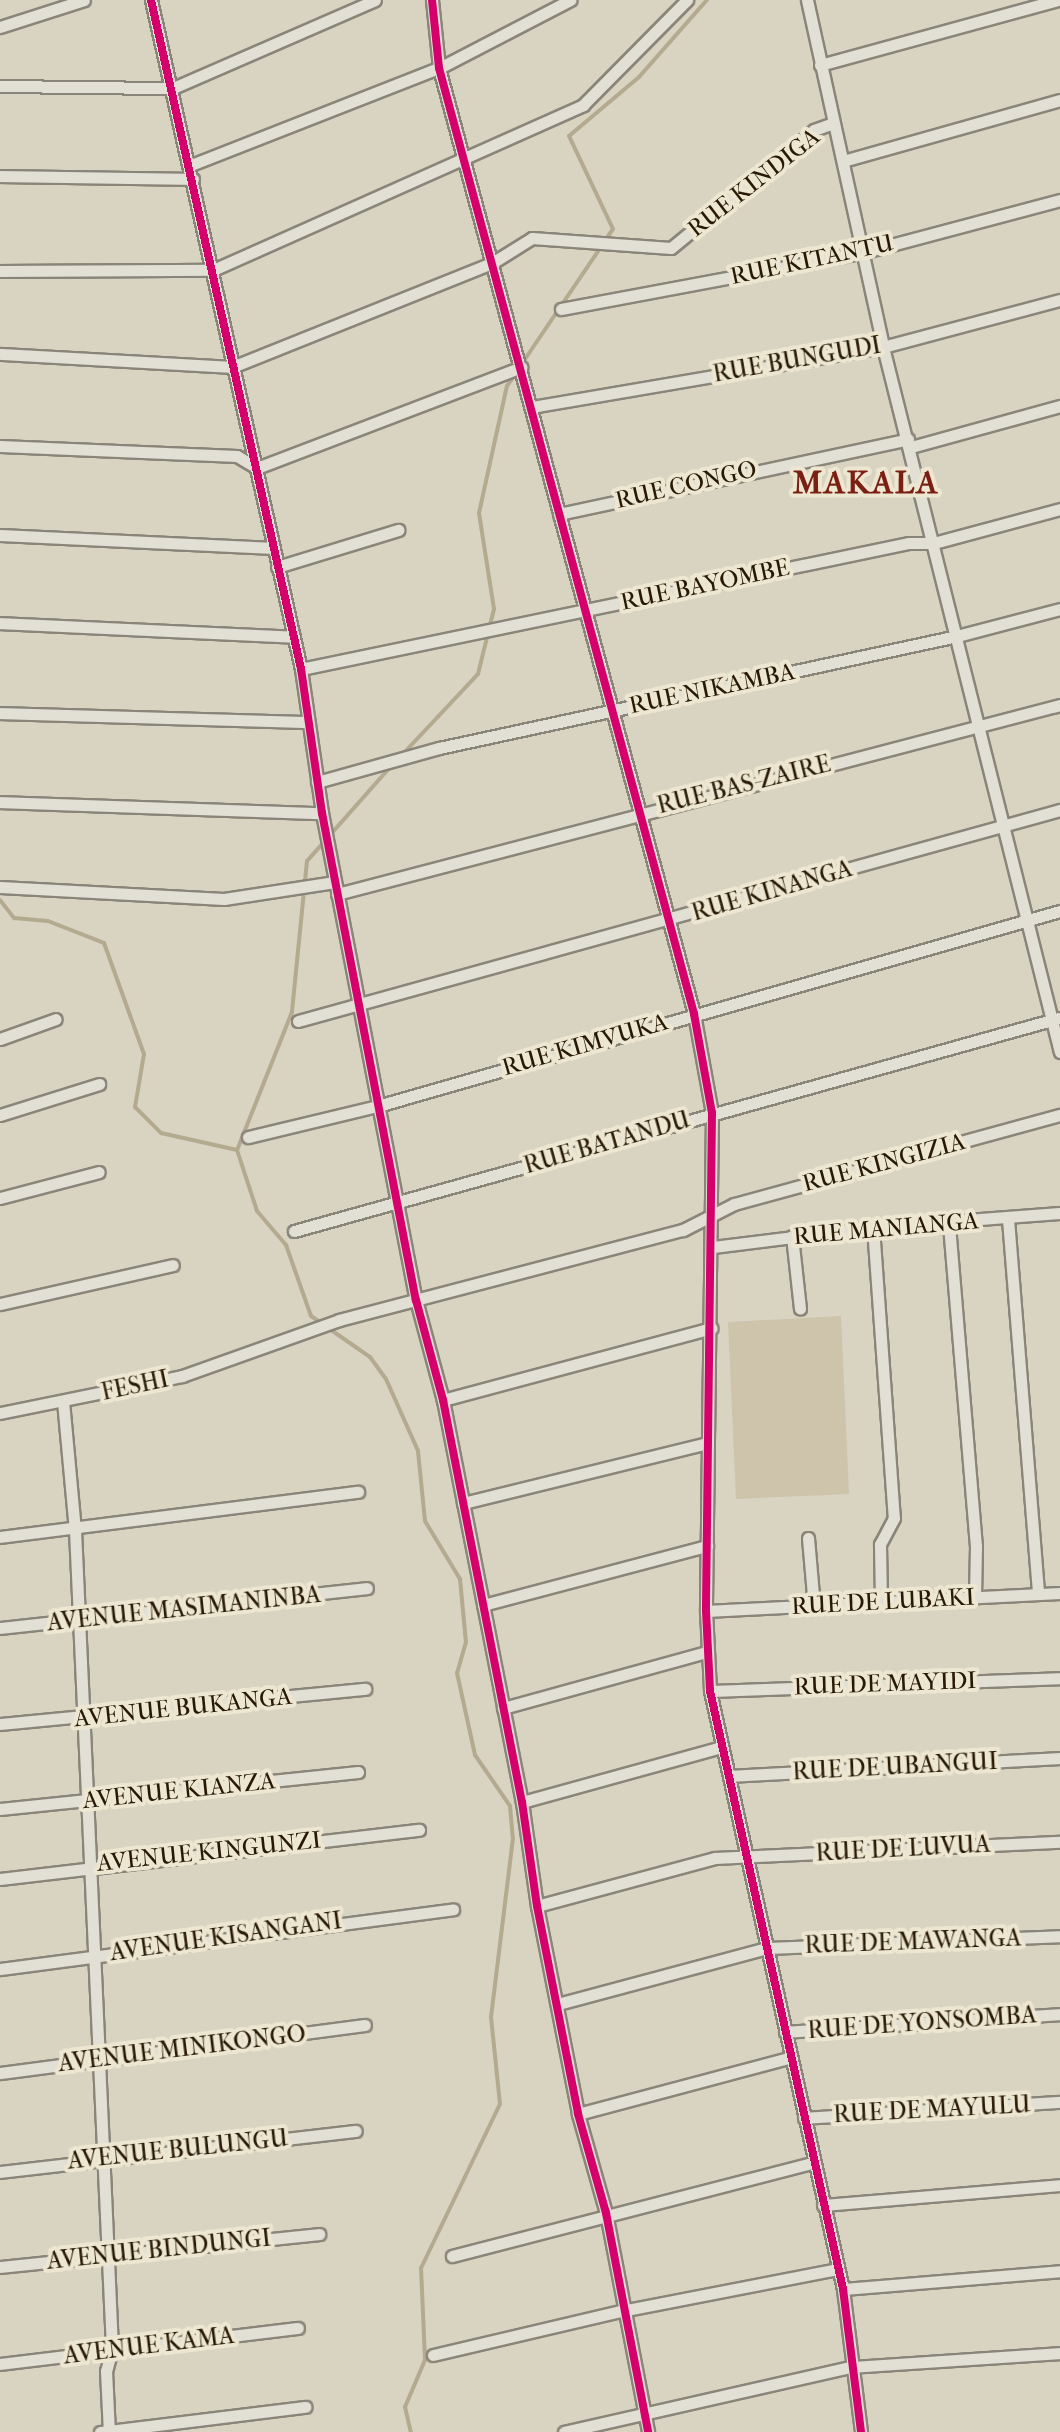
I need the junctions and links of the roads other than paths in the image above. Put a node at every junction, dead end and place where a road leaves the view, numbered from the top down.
1 (84, 0) edge
2 (375, 0) edge
3 (432, 0) edge
4 (570, 0) edge
5 (687, 0) edge
6 (1057, 0) edge
7 (155, 1) edge
8 (806, 2) edge
9 (0, 27) edge
10 (820, 65) junction
11 (439, 68) junction
12 (0, 86) edge
13 (173, 88) junction
14 (1060, 100) edge
15 (833, 123) junction
16 (462, 158) junction
17 (843, 161) junction
18 (191, 165) junction
19 (0, 176) edge
20 (193, 179) junction
21 (1060, 200) edge
22 (861, 253) junction
23 (492, 263) junction
24 (213, 270) junction
25 (0, 271) edge
26 (1060, 300) edge
27 (561, 309) dead end
28 (883, 347) junction
29 (0, 354) edge
30 (232, 367) junction
31 (521, 367) junction
32 (1060, 406) edge
33 (532, 407) junction
34 (910, 443) junction
35 (0, 446) edge
36 (257, 468) junction
37 (1060, 509) edge
38 (559, 514) junction
39 (398, 530) dead end
40 (0, 535) edge
41 (934, 543) junction
42 (274, 548) junction
43 (277, 567) junction
44 (1060, 609) edge
45 (587, 610) junction
46 (0, 623) edge
47 (957, 636) junction
48 (294, 637) junction
49 (301, 669) junction
50 (1060, 705) edge
51 (612, 711) junction
52 (0, 713) edge
53 (307, 722) junction
54 (977, 726) junction
55 (317, 782) junction
56 (0, 802) edge
57 (1060, 810) edge
58 (636, 812) junction
59 (322, 813) junction
60 (1004, 825) junction
61 (0, 887) edge
62 (336, 888) junction
63 (1060, 911) edge
64 (1029, 919) junction
65 (665, 921) junction
66 (361, 1005) junction
67 (694, 1014) junction
68 (1057, 1018) edge
69 (56, 1019) dead end
70 (298, 1021) dead end
71 (0, 1039) edge
72 (1060, 1052) edge
73 (99, 1084) dead end
74 (381, 1105) junction
75 (712, 1113) junction
76 (0, 1115) edge
77 (1060, 1115) edge
78 (248, 1137) dead end
79 (99, 1172) dead end
80 (0, 1198) edge
81 (399, 1201) junction
82 (1060, 1213) edge
83 (711, 1216) junction
84 (1008, 1219) junction
85 (949, 1225) junction
86 (873, 1227) junction
87 (294, 1231) dead end
88 (792, 1236) junction
89 (713, 1247) junction
90 (173, 1265) dead end
91 (416, 1300) junction
92 (0, 1304) edge
93 (800, 1309) dead end
94 (712, 1328) junction
95 (443, 1400) junction
96 (63, 1401) junction
97 (0, 1413) edge
98 (707, 1443) junction
99 (358, 1492) dead end
100 (463, 1503) junction
101 (75, 1530) junction
102 (0, 1537) edge
103 (808, 1538) dead end
104 (707, 1546) junction
105 (367, 1588) dead end
106 (1038, 1592) junction
107 (1060, 1593) edge
108 (975, 1596) junction
109 (881, 1602) junction
110 (483, 1605) junction
111 (814, 1606) junction
112 (706, 1611) junction
113 (76, 1621) junction
114 (0, 1628) edge
115 (707, 1652) junction
116 (1060, 1678) edge
117 (365, 1689) dead end
118 (710, 1691) junction
119 (503, 1708) junction
120 (81, 1718) junction
121 (0, 1724) edge
122 (722, 1747) junction
123 (1060, 1758) edge
124 (358, 1772) dead end
125 (729, 1776) junction
126 (84, 1801) junction
127 (522, 1802) junction
128 (0, 1809) edge
129 (419, 1830) dead end
130 (1060, 1842) edge
131 (747, 1856) junction
132 (87, 1866) junction
133 (0, 1879) edge
134 (537, 1906) junction
135 (453, 1909) dead end
136 (1060, 1936) edge
137 (767, 1948) junction
138 (94, 1955) junction
139 (0, 1969) edge
140 (558, 2004) junction
141 (1060, 2014) edge
142 (365, 2025) dead end
143 (785, 2032) junction
144 (789, 2058) junction
145 (99, 2059) junction
146 (0, 2073) edge
147 (1060, 2102) edge
148 (578, 2114) junction
149 (804, 2118) junction
150 (356, 2131) dead end
151 (102, 2158) junction
152 (812, 2163) junction
153 (0, 2172) edge
154 (1060, 2185) edge
155 (823, 2205) junction
156 (606, 2213) junction
157 (319, 2234) dead end
158 (106, 2254) junction
159 (452, 2256) dead end
160 (0, 2267) edge
161 (838, 2269) junction
162 (1060, 2271) edge
163 (843, 2289) junction
164 (621, 2311) junction
165 (298, 2328) dead end
166 (112, 2349) junction
167 (1060, 2353) edge
168 (433, 2355) dead end
169 (0, 2364) edge
170 (851, 2367) junction
171 (305, 2407) dead end
172 (644, 2414) junction
173 (106, 2432) edge
174 (564, 2432) edge
175 (648, 2432) edge
176 (861, 2432) edge

1 - 9 street
2 - 13 street
3 - 11 street
4 - 11 street
5 - 16 street
6 - 10 street
7 - 13 street
8 - 10 street
10 - 15 street
11 - 16 street
11 - 18 street
12 - 13 street
13 - 18 street
14 - 17 street, RUE KINDIGA
15 - 17 street
15 - 23 street, RUE KINDIGA
16 - 23 street
16 - 24 street
17 - 22 street
18 - 20 street
19 - 20 street
20 - 24 street
21 - 22 street, RUE KITANTU
22 - 27 street, RUE KITANTU
22 - 28 street
23 - 30 street, RUE KINDIGA
23 - 31 street
24 - 25 street
24 - 30 street
26 - 28 street, RUE BUNGUDI
28 - 33 street, RUE BUNGUDI
28 - 34 street
29 - 30 street
30 - 36 street
31 - 33 street
31 - 36 street
32 - 34 street, RUE CONGO
33 - 38 street
34 - 38 street, RUE CONGO
34 - 41 street
35 - 36 street
36 - 42 street
37 - 41 street, RUE BAYOMBE
38 - 45 street
39 - 43 street
40 - 42 street
41 - 45 street, RUE BAYOMBE
41 - 47 street
42 - 43 street
43 - 48 street
44 - 47 street, RUE NIKAMBA
45 - 49 street, RUE BAYOMBE
45 - 51 street
46 - 48 street
47 - 51 street, RUE NIKAMBA
47 - 54 street
48 - 49 street
49 - 53 street
50 - 54 street, RUE BAS-ZAIRE
51 - 55 street, RUE NIKAMBA
51 - 58 street
52 - 53 street
53 - 55 street
54 - 58 street, RUE BAS-ZAIRE
54 - 60 street
55 - 59 street
56 - 59 street
57 - 60 street, RUE KINANGA
58 - 62 street, RUE BAS-ZAIRE
58 - 65 street
59 - 62 street
60 - 64 street
60 - 65 street, RUE KINANGA
61 - 62 street, RUE BAS-ZAIRE
62 - 66 street
63 - 64 street, RUE KIMVUKA
64 - 67 street, RUE KIMVUKA
64 - 68 street
65 - 66 street, RUE KINANGA
65 - 67 street
66 - 70 street, RUE KINANGA
66 - 74 street
67 - 74 street, RUE KIMVUKA
67 - 75 street
68 - 72 street
68 - 75 street, RUE BATANDU
69 - 71 street
73 - 76 street
74 - 78 street, RUE KIMVUKA
74 - 81 street
75 - 81 street, RUE BATANDU
75 - 83 street
77 - 83 street, RUE KINGIZIA
79 - 80 street
81 - 87 street, RUE BATANDU
81 - 91 street
82 - 84 street, RUE MANIANGA
83 - 89 street
83 - 91 street, RUE KINGIZIA
84 - 85 street, RUE MANIANGA
84 - 106 street
85 - 86 street, RUE MANIANGA
85 - 108 street
86 - 88 street, RUE MANIANGA
86 - 109 street
88 - 89 street, RUE MANIANGA
88 - 93 street
89 - 94 street
90 - 92 street
91 - 95 street
91 - 96 street, FESHI
94 - 95 street
94 - 98 street
95 - 100 street
96 - 97 street, FESHI
96 - 101 street
98 - 100 street
98 - 104 street
99 - 101 street
100 - 110 street
101 - 102 street
101 - 113 street
103 - 111 street
104 - 110 street
104 - 112 street
105 - 113 street, AVENUE MASIMANINBA
106 - 107 street, RUE DE LUBAKI
106 - 108 street, RUE DE LUBAKI
108 - 109 street, RUE DE LUBAKI
109 - 111 street, RUE DE LUBAKI
110 - 119 street
111 - 112 street, RUE DE LUBAKI
112 - 115 street
113 - 114 street, AVENUE MASIMANINBA
113 - 120 street
115 - 118 street
115 - 119 street
116 - 118 street, RUE DE MAYIDI
117 - 120 street, AVENUE BUKANGA
118 - 122 street
119 - 127 street
120 - 121 street, AVENUE BUKANGA
120 - 126 street
122 - 125 street
122 - 127 street
123 - 125 street, RUE DE UBANGUI
124 - 126 street, AVENUE KIANZA
125 - 131 street
126 - 128 street, AVENUE KIANZA
126 - 132 street
127 - 134 street
129 - 132 street, AVENUE KINGUNZI
130 - 131 street, RUE DE LUVUA
131 - 134 street, RUE DE LUVUA
131 - 137 street
132 - 133 street, AVENUE KINGUNZI
132 - 138 street
134 - 140 street
135 - 138 street, AVENUE KISANGANI
136 - 137 street, RUE DE MAWANGA
137 - 140 street, RUE DE MAWANGA
137 - 143 street
138 - 139 street, AVENUE KISANGANI
138 - 145 street
140 - 148 street
141 - 143 street, RUE DE YONSOMBA
142 - 145 street, AVENUE MINIKONGO
143 - 144 street
144 - 148 street
144 - 149 street
145 - 146 street, AVENUE MINIKONGO
145 - 151 street
147 - 149 street, RUE DE MAYULU
148 - 156 street
149 - 152 street
150 - 151 street, AVENUE BULUNGU
151 - 153 street, AVENUE BULUNGU
151 - 158 street
152 - 155 street
152 - 156 street
154 - 155 street
155 - 161 street
156 - 159 street
156 - 164 street
157 - 158 street, AVENUE BINDUNGI
158 - 160 street, AVENUE BINDUNGI
158 - 166 street
161 - 163 street
161 - 164 street
162 - 163 street
163 - 170 street
164 - 168 street
164 - 172 street
165 - 166 street, AVENUE KAMA
166 - 169 street, AVENUE KAMA
166 - 173 street
167 - 170 street
170 - 172 street
170 - 176 street
171 - 173 street
172 - 174 street
172 - 175 street

